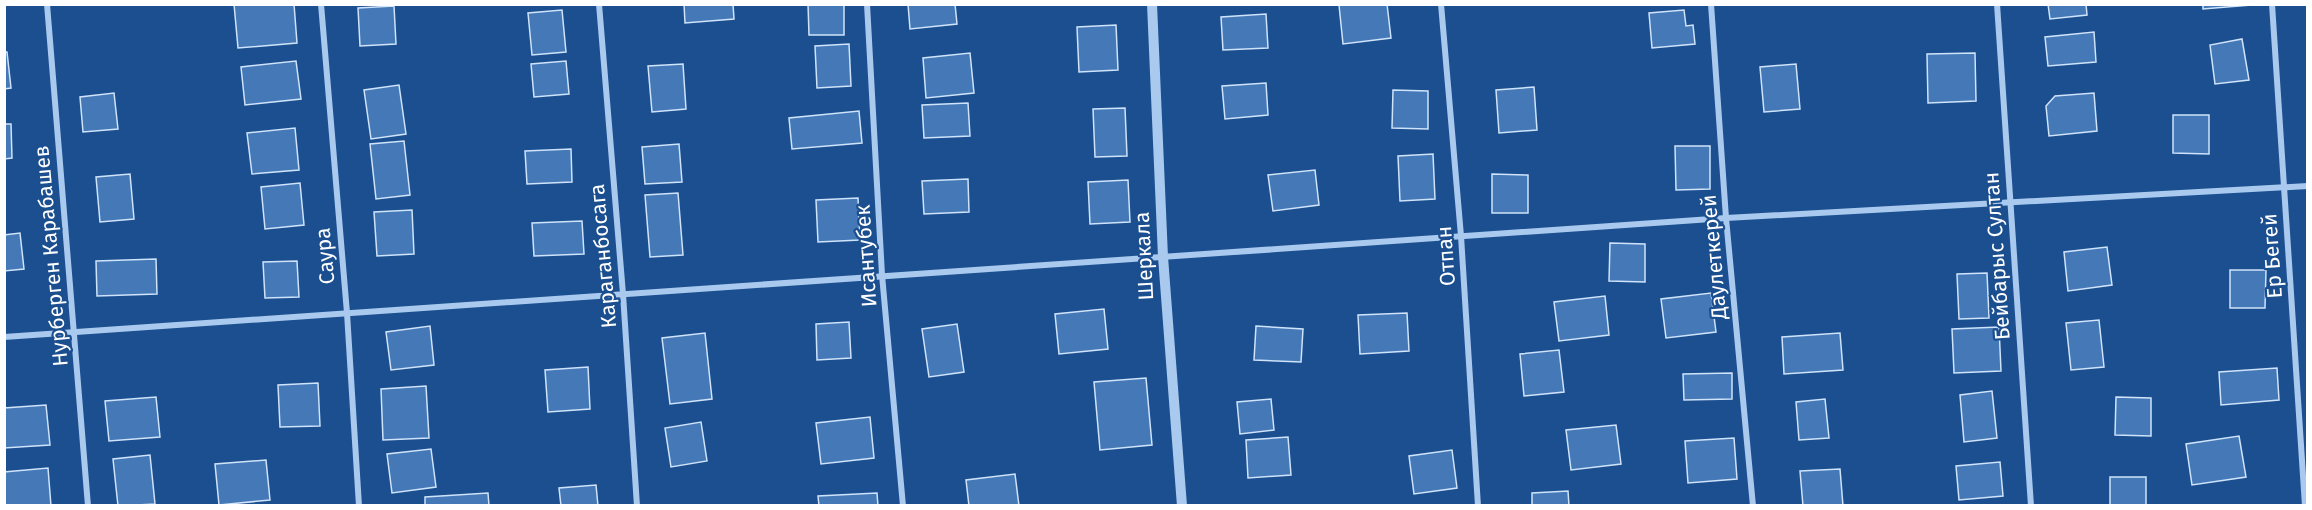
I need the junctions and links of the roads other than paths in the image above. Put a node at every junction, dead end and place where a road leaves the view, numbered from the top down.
1 (47, 4) edge
2 (321, 4) edge
3 (599, 4) edge
4 (867, 4) edge
5 (1152, 4) edge
6 (1441, 4) edge
7 (1711, 4) edge
8 (1997, 4) edge
9 (2272, 4) edge
10 (2307, 186) edge
11 (2284, 187) junction
12 (2010, 202) junction
13 (1726, 218) junction
14 (1461, 236) junction
15 (1163, 256) junction
16 (882, 276) junction
17 (623, 294) junction
18 (346, 313) junction
19 (74, 332) junction
20 (4, 337) edge
21 (88, 506) edge
22 (359, 506) edge
23 (637, 506) edge
24 (903, 506) edge
25 (1182, 506) edge
26 (1478, 506) edge
27 (1753, 506) edge
28 (2031, 506) edge
29 (2305, 506) edge

1 - 19 street, Нурберген Карабашев
2 - 18 street, Саура
3 - 17 street, Караганбосага
4 - 16 street, Исантубек
5 - 15 street, Шеркала
6 - 14 street, Отпан
7 - 13 street, Даулеткерей
8 - 12 street, Бейбарыс Султан
9 - 11 street, Ер Бегей
10 - 11 street
11 - 12 street
11 - 29 street, Ер Бегей
12 - 13 street
12 - 28 street, Бейбарыс Султан
13 - 14 street
13 - 27 street, Даулеткерей
14 - 15 street
14 - 26 street, Отпан
15 - 16 street
15 - 25 street, Шеркала
16 - 17 street
16 - 24 street, Исантубек
17 - 18 street
17 - 23 street, Караганбосага
18 - 19 street
18 - 22 street, Саура
19 - 20 street
19 - 21 street, Нурберген Карабашев

